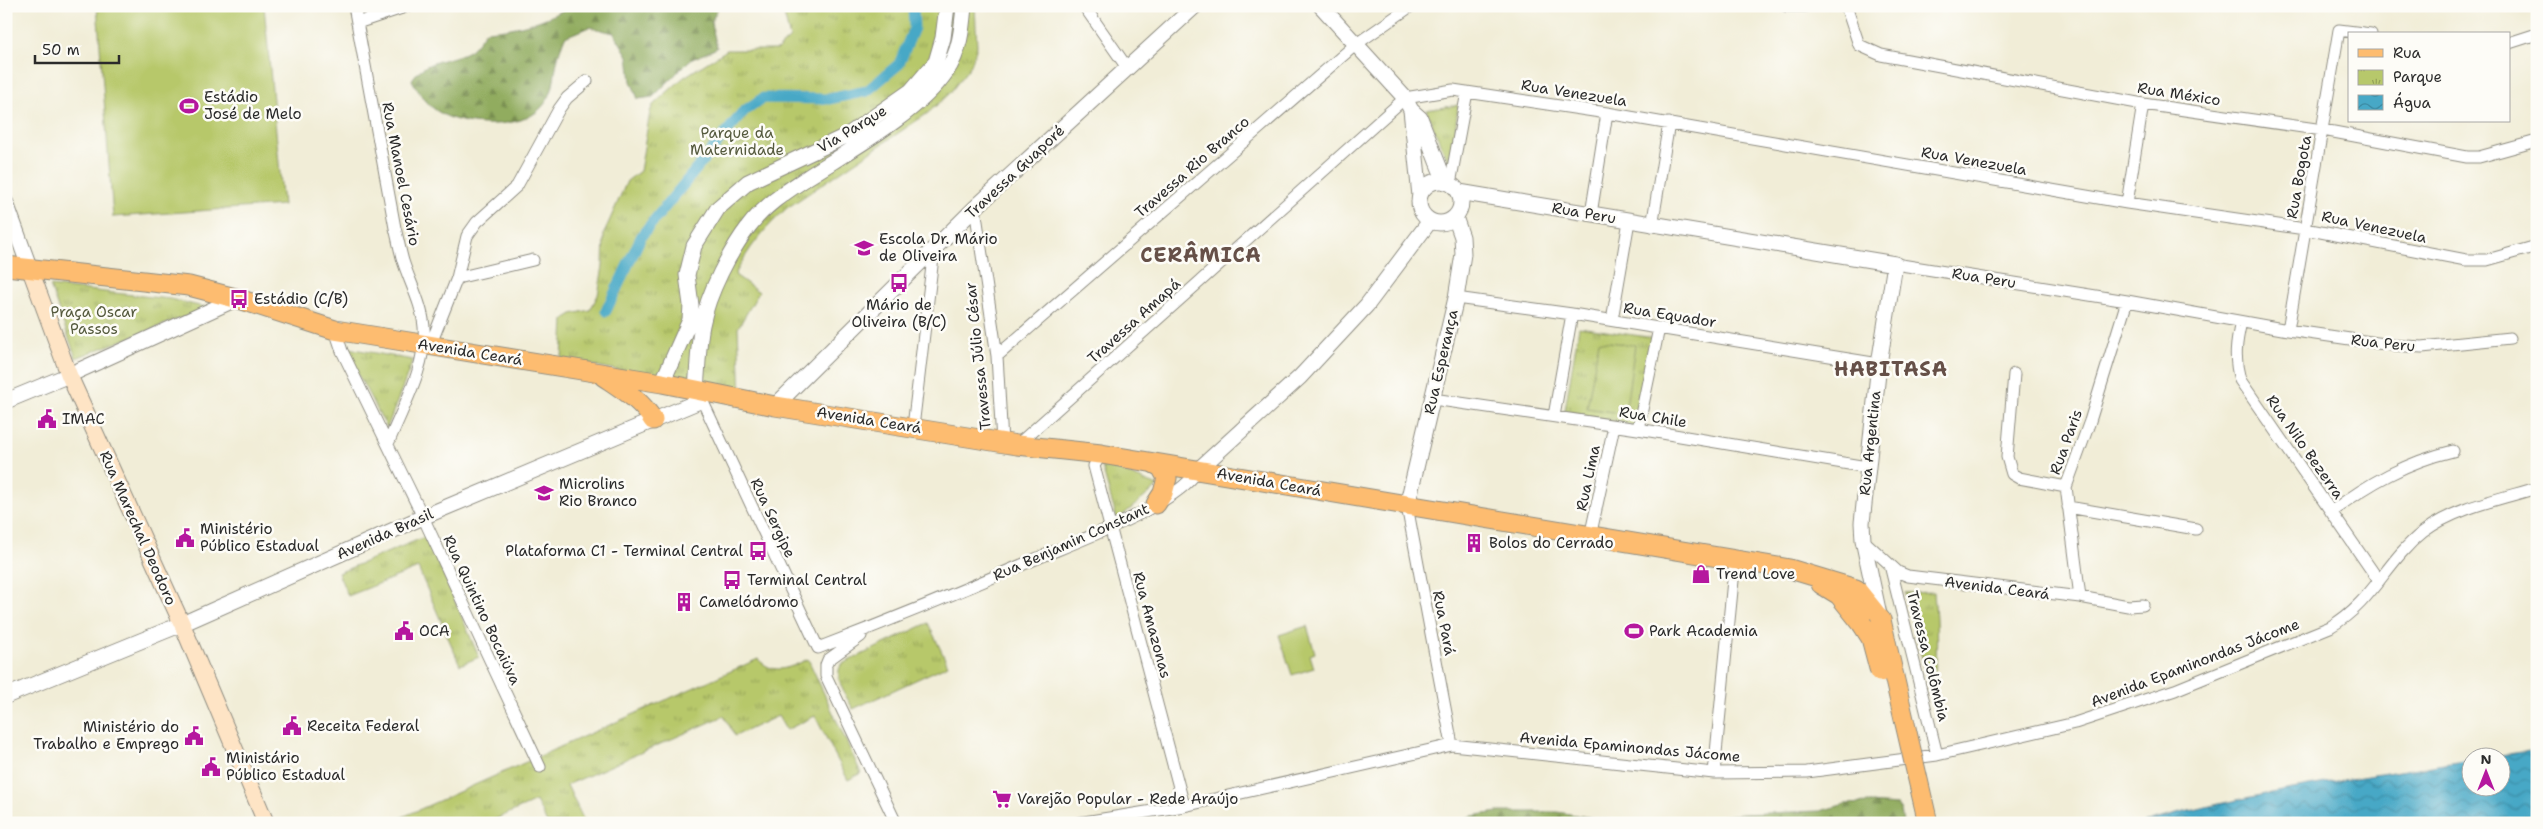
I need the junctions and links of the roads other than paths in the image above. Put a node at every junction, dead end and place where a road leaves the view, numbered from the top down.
1 (354, 6) edge
2 (408, 6) edge
3 (947, 6) edge
4 (964, 6) edge
5 (1084, 6) edge
6 (1195, 6) edge
7 (1321, 6) edge
8 (1411, 6) edge
9 (1786, 6) edge
10 (1806, 6) edge
11 (1846, 6) edge
12 (357, 23) junction
13 (2355, 32) edge
14 (2537, 34) edge
15 (2510, 43) edge
16 (1356, 45) junction
17 (1128, 69) junction
18 (587, 81) dead end
19 (1467, 92) junction
20 (1408, 104) junction
21 (2143, 104) junction
22 (1607, 113) junction
23 (1669, 123) junction
24 (2323, 130) junction
25 (2537, 141) edge
26 (1451, 186) junction
27 (1420, 196) junction
28 (2127, 202) junction
29 (6, 203) edge
30 (975, 208) junction
31 (1591, 214) junction
32 (1456, 217) junction
33 (1430, 221) junction
34 (1629, 221) junction
35 (1652, 226) junction
36 (2305, 228) junction
37 (2537, 246) edge
38 (934, 249) junction
39 (533, 260) dead end
40 (1895, 264) junction
41 (6, 266) edge
42 (30, 269) junction
43 (687, 275) junction
44 (457, 278) junction
45 (717, 283) junction
46 (238, 298) junction
47 (1456, 298) junction
48 (2127, 301) junction
49 (1572, 314) junction
50 (1612, 320) junction
51 (2241, 322) junction
52 (1659, 328) junction
53 (335, 330) junction
54 (2288, 330) junction
55 (2510, 338) dead end
56 (427, 345) junction
57 (997, 356) junction
58 (1879, 364) junction
59 (598, 372) junction
60 (2014, 374) dead end
61 (69, 375) junction
62 (662, 383) junction
63 (699, 397) junction
64 (1433, 399) junction
65 (6, 401) edge
66 (776, 406) junction
67 (1554, 416) junction
68 (653, 420) junction
69 (1614, 426) junction
70 (913, 428) junction
71 (1638, 429) junction
72 (1010, 443) junction
73 (388, 444) junction
74 (2453, 451) dead end
75 (1101, 454) junction
76 (1154, 463) junction
77 (1867, 467) junction
78 (1198, 470) junction
79 (2066, 487) junction
80 (2537, 488) edge
81 (1156, 504) junction
82 (1407, 506) junction
83 (2068, 507) junction
84 (2331, 512) junction
85 (423, 517) junction
86 (1111, 527) junction
87 (2196, 529) dead end
88 (1590, 537) junction
89 (1863, 540) junction
90 (1735, 560) junction
91 (1890, 566) junction
92 (1805, 572) junction
93 (2379, 581) junction
94 (2080, 597) junction
95 (2143, 605) dead end
96 (1872, 622) junction
97 (182, 624) junction
98 (869, 630) junction
99 (818, 648) joint
100 (6, 696) edge
101 (1452, 745) junction
102 (1937, 755) junction
103 (540, 767) dead end
104 (1714, 773) junction
105 (1184, 806) junction
106 (266, 823) edge
107 (896, 823) edge
108 (1078, 823) edge
109 (1916, 823) edge
110 (1928, 823) edge

1 - 12 street, Rua Manoel Cesário
2 - 12 street
3 - 43 street, Via Parque
4 - 45 street, Via Parque
5 - 17 street
6 - 17 street, Travessa Guaporé
7 - 16 street
8 - 16 street, Travessa Rio Branco
9 - 10 street
11 - 21 street, Rua México
12 - 56 street, Rua Manoel Cesário
13 - 24 street, Rua Bogota
14 - 15 street
16 - 20 street
16 - 57 street, Travessa Rio Branco
17 - 30 street, Travessa Guaporé
18 - 44 street
19 - 20 street, Rua Venezuela
19 - 22 street, Rua Venezuela
19 - 26 street
20 - 26 street
20 - 27 street
20 - 72 street, Travessa Amapá
21 - 24 street, Rua México
21 - 28 street
22 - 23 street, Rua Venezuela
22 - 31 street
23 - 28 street, Rua Venezuela
23 - 35 street
24 - 25 street, Rua México
24 - 36 street, Rua Bogota
26 - 27 street
26 - 31 street, Rua Peru
26 - 32 street
27 - 33 street
28 - 36 street, Rua Venezuela
29 - 42 street, Rua Marechal Deodoro
30 - 38 street, Travessa Guaporé
30 - 57 street, Travessa Júlio César
31 - 34 street, Rua Peru
32 - 33 street
32 - 47 street, Rua Esperança
33 - 78 street, Rua Benjamin Constant
34 - 35 street, Rua Peru
34 - 50 street
35 - 40 street, Rua Peru
36 - 37 street, Rua Venezuela
36 - 54 street, Rua Bogota
38 - 66 street, Travessa Guaporé
38 - 70 street
39 - 44 street
40 - 48 street, Rua Peru
40 - 58 street, Rua Argentina
41 - 42 main road, Avenida Ceará
42 - 46 main road, Avenida Ceará
42 - 61 main road, Rua Marechal Deodoro
43 - 45 street
43 - 62 street, Via Parque
44 - 56 street
45 - 63 street, Via Parque
46 - 53 main road, Avenida Ceará
46 - 61 street
47 - 49 street, Rua Equador
47 - 64 street, Rua Esperança
48 - 51 street, Rua Peru
48 - 79 street, Rua Paris
49 - 50 street, Rua Equador
49 - 67 street
50 - 52 street, Rua Equador
51 - 54 street, Rua Peru
51 - 84 street, Rua Nilo Bezerra
52 - 58 street, Rua Equador
52 - 71 street
53 - 56 main road, Avenida Ceará
53 - 73 street, Rua Quintino Bocaiúva
54 - 55 street, Rua Peru
56 - 59 main road, Avenida Ceará
56 - 73 street
57 - 72 street, Travessa Júlio César
58 - 77 street, Rua Argentina
59 - 62 main road, Avenida Ceará
59 - 68 main road
60 - 79 street
61 - 65 street
61 - 97 main road, Rua Marechal Deodoro
62 - 63 main road, Avenida Ceará
63 - 66 main road, Avenida Ceará
63 - 68 street, Avenida Brasil
63 - 99 street, Rua Sergipe
64 - 67 street, Rua Chile
64 - 82 street, Rua Esperança
66 - 70 main road, Avenida Ceará
67 - 69 street, Rua Chile
68 - 85 street, Avenida Brasil
69 - 71 street, Rua Chile
69 - 88 street, Rua Lima
70 - 72 main road, Avenida Ceará
71 - 77 street, Rua Chile
72 - 75 main road, Avenida Ceará
73 - 85 street, Rua Quintino Bocaiúva
74 - 84 street
75 - 76 main road, Avenida Ceará
75 - 86 street, Rua Amazonas
76 - 78 main road, Avenida Ceará
76 - 81 main road
77 - 89 street, Rua Argentina
78 - 81 street, Rua Benjamin Constant
78 - 82 main road, Avenida Ceará
79 - 83 street, Rua Paris
80 - 93 street, Avenida Epaminondas Jácome
81 - 86 street, Rua Benjamin Constant
82 - 88 main road, Avenida Ceará
82 - 101 street, Rua Pará
83 - 87 street
83 - 94 street, Rua Paris
84 - 93 street, Rua Nilo Bezerra
85 - 97 street, Avenida Brasil
85 - 103 street, Rua Quintino Bocaiúva
86 - 98 street, Rua Benjamin Constant
86 - 105 street, Rua Amazonas
88 - 90 main road, Avenida Ceará
89 - 91 street, Avenida Ceará
89 - 96 street, Rua Argentina
90 - 92 main road, Avenida Ceará
90 - 104 street
91 - 94 street, Avenida Ceará
91 - 102 street, Travessa Colômbia
92 - 96 main road
92 - 96 main road, Avenida Ceará
93 - 102 street, Avenida Epaminondas Jácome
94 - 95 street, Avenida Ceará
96 - 109 main road, bridge
96 - 110 main road, bridge
97 - 100 street, Avenida Brasil
97 - 106 main road, Rua Marechal Deodoro
98 - 99 street, Rua Benjamin Constant
98 - 107 street, Rua Benjamin Constant
101 - 104 street, Avenida Epaminondas Jácome
101 - 105 street, Avenida Epaminondas Jácome
102 - 104 street, Avenida Epaminondas Jácome
105 - 108 street, Avenida Epaminondas Jácome

